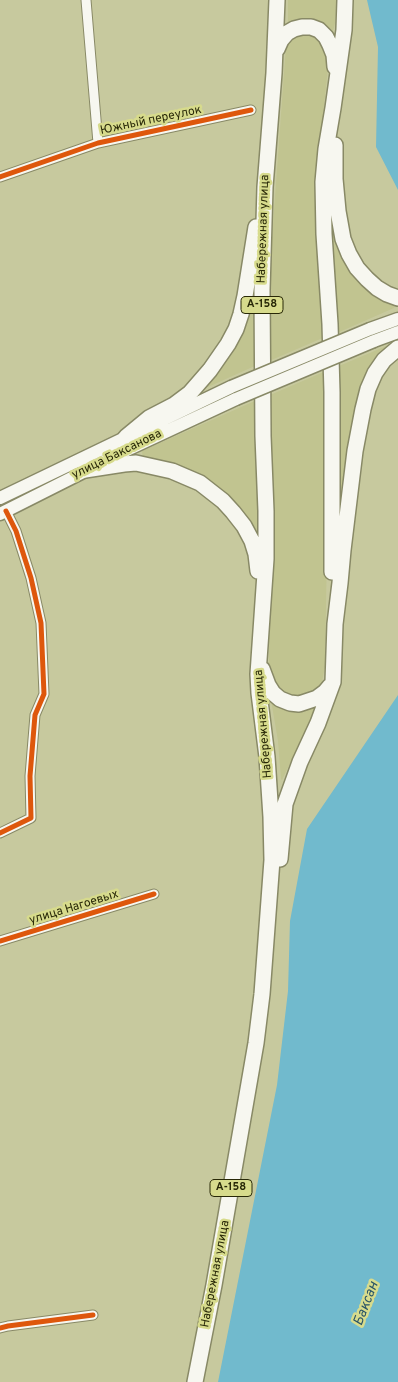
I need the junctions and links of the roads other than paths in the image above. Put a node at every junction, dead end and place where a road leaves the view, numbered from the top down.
1 (86, 0) edge
2 (278, 0) edge
3 (345, 0) edge
4 (275, 53) junction
5 (337, 86) junction
6 (334, 108) junction
7 (252, 110) dead end
8 (98, 143) junction
9 (0, 177) edge
10 (264, 187) junction
11 (398, 298) edge
12 (398, 318) edge
13 (398, 332) edge
14 (372, 335) junction
15 (398, 348) edge
16 (234, 393) junction
17 (126, 437) junction
18 (85, 470) junction
19 (0, 498) edge
20 (3, 512) edge
21 (262, 611) junction
22 (335, 624) junction
23 (259, 658) junction
24 (333, 682) junction
25 (0, 833) edge
26 (154, 894) dead end
27 (0, 941) edge
28 (262, 994) junction
29 (93, 1315) dead end
30 (0, 1328) edge
31 (195, 1382) edge

1 - 8 street
2 - 4 main road, Набережная улица / А-158
3 - 5 main road, А-158
4 - 5 main road
4 - 10 main road, Набережная улица / А-158
5 - 6 main road, А-158
6 - 11 main road
6 - 22 main road, А-158
7 - 8 street, Южный переулок
8 - 9 street, Южный переулок
10 - 17 main road
10 - 21 main road, Набережная улица / А-158
12 - 14 main road
13 - 14 main road
14 - 16 main road, bridge
15 - 22 main road
16 - 17 main road, улица Баксанова
16 - 18 main road, улица Баксанова
17 - 19 main road, улица Баксанова
18 - 20 main road, улица Баксанова
18 - 21 main road
20 - 25 street
21 - 23 main road, Набережная улица / А-158
22 - 24 main road, А-158
23 - 24 main road
23 - 28 main road, Набережная улица / А-158
24 - 28 main road, А-158
26 - 27 street, улица Нагоевых
28 - 31 main road, Набережная улица / А-158
29 - 30 street

